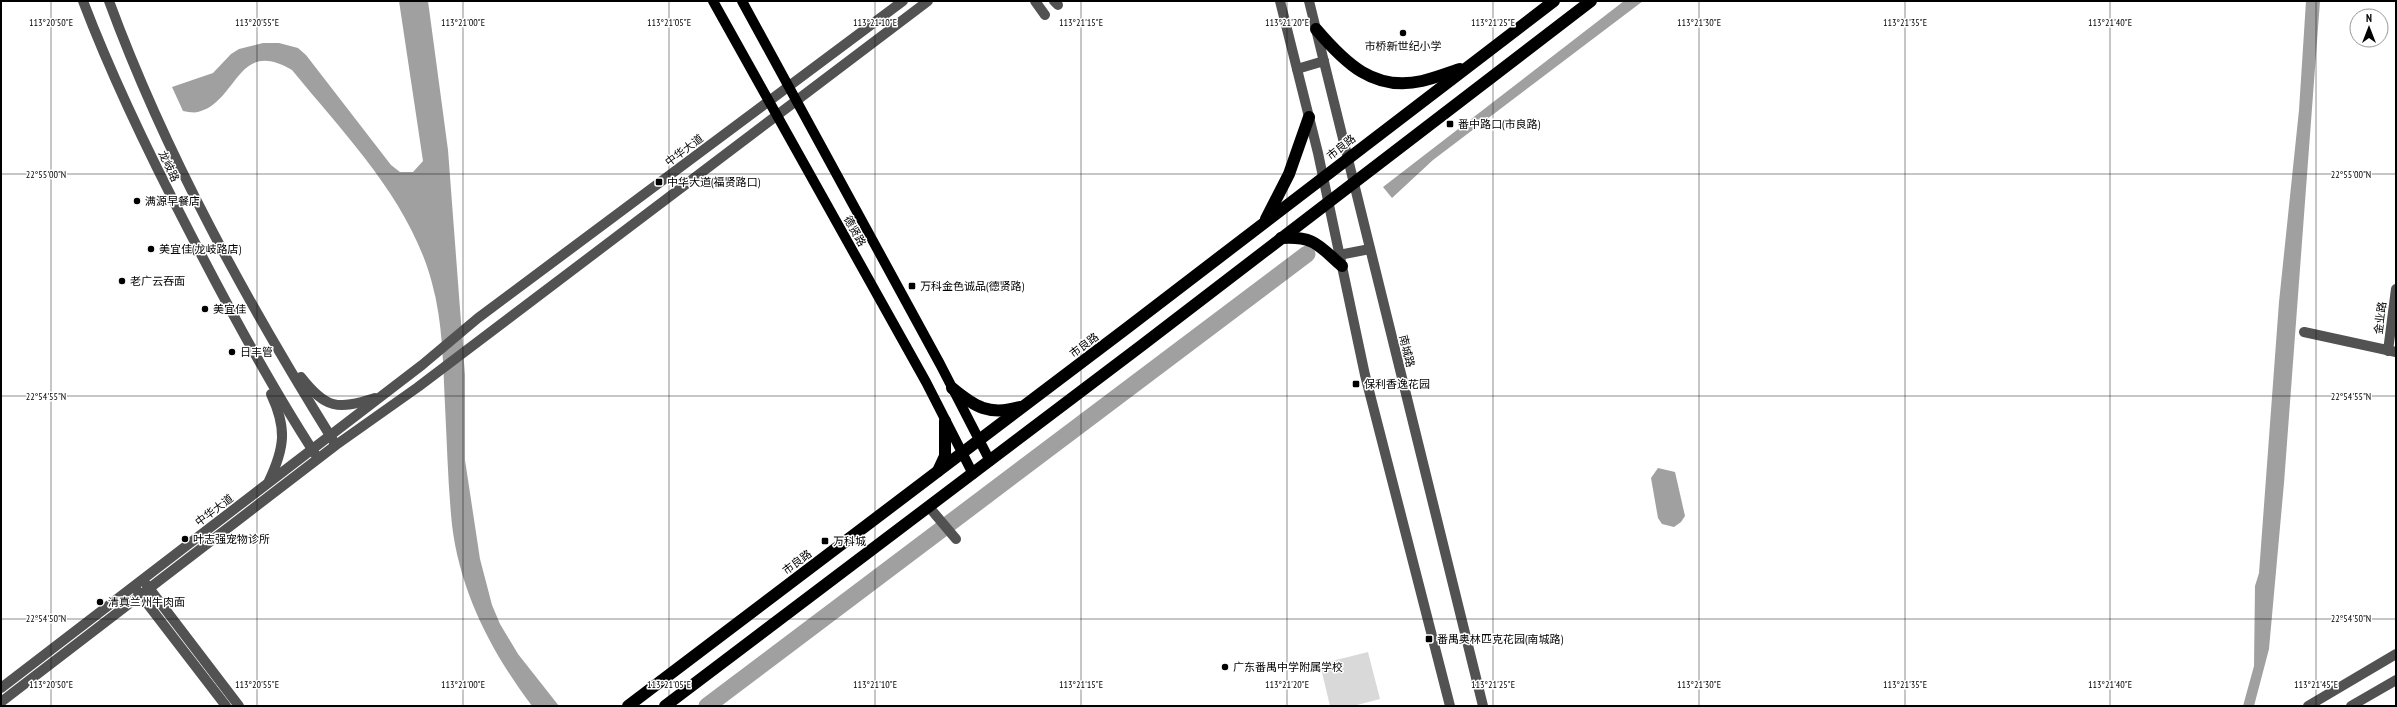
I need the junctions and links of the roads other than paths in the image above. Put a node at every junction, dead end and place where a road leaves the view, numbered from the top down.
1 (84, 1) edge
2 (109, 1) edge
3 (713, 1) edge
4 (742, 1) edge
5 (903, 1) edge
6 (928, 1) edge
7 (1035, 1) edge
8 (1280, 1) edge
9 (1310, 1) edge
10 (1554, 1) edge
11 (1591, 1) edge
12 (1045, 15) dead end
13 (1316, 29) junction
14 (823, 61) junction
15 (1324, 61) junction
16 (1468, 66) junction
17 (1297, 69) junction
18 (831, 74) junction
19 (789, 86) junction
20 (769, 101) junction
21 (796, 101) junction
22 (777, 116) junction
23 (1309, 117) junction
24 (1348, 158) junction
25 (1323, 178) junction
26 (1354, 182) junction
27 (1328, 202) junction
28 (1264, 223) junction
29 (1281, 238) junction
30 (1370, 248) junction
31 (1340, 261) junction
32 (2396, 289) edge
33 (2304, 332) dead end
34 (271, 336) junction
35 (248, 343) junction
36 (2392, 352) edge
37 (952, 388) junction
38 (382, 396) junction
39 (1025, 406) junction
40 (945, 421) junction
41 (330, 436) junction
42 (979, 441) junction
43 (336, 445) junction
44 (312, 450) junction
45 (962, 454) junction
46 (318, 459) junction
47 (990, 461) junction
48 (937, 473) junction
49 (973, 474) junction
50 (267, 484) junction
51 (932, 511) junction
52 (956, 539) dead end
53 (142, 579) junction
54 (134, 586) junction
55 (145, 591) junction
56 (2396, 654) edge
57 (2396, 680) edge
58 (1, 688) edge
59 (1, 702) edge
60 (226, 706) edge
61 (239, 706) edge
62 (628, 706) edge
63 (665, 706) edge
64 (1450, 706) edge
65 (1483, 706) edge
66 (2308, 706) edge
67 (2352, 706) edge

1 - 35 street, 龙岐路
2 - 34 street, 龙岐路
3 - 20 main road, 德贤路
4 - 19 main road, 德贤路
5 - 14 street, 中华大道
6 - 18 street
7 - 12 street
8 - 17 street
9 - 13 street, 南城路
10 - 16 highway, 市良路
11 - 26 highway
13 - 15 street, 南城路
13 - 16 highway
14 - 18 street
14 - 19 street, 中华大道
15 - 17 street
15 - 24 street, 南城路
16 - 24 highway, 市良路
17 - 23 street
18 - 21 street
19 - 20 street, 中华大道
19 - 21 main road, 德贤路
20 - 22 main road, 德贤路
20 - 38 street, 中华大道
21 - 22 street
21 - 37 main road, 德贤路
22 - 40 main road, 德贤路
22 - 43 street, 中华大道
23 - 25 street
23 - 28 highway
24 - 25 highway, 市良路
24 - 26 street, 南城路
25 - 27 street
25 - 28 highway, 市良路
26 - 27 highway
26 - 30 street, 南城路
27 - 29 highway
27 - 31 street
28 - 39 highway, 市良路
29 - 31 highway
29 - 47 highway
30 - 31 street
30 - 65 street, 南城路
31 - 64 street
32 - 36 street, 金业路
33 - 36 street
34 - 38 street
34 - 41 street, 龙岐路
35 - 44 street, 龙岐路
35 - 50 street
37 - 39 highway
37 - 42 main road, 德贤路
38 - 41 street, 中华大道
39 - 42 highway, 市良路
40 - 45 main road, 德贤路
40 - 48 highway
41 - 43 street, 龙岐路
41 - 44 street, 中华大道
42 - 45 highway, 市良路
42 - 47 main road, 德贤路
43 - 46 street, 中华大道
44 - 46 street, 龙岐路
44 - 50 street, 中华大道
45 - 48 highway, 市良路
45 - 49 main road, 德贤路
46 - 55 street, 中华大道
47 - 49 highway
48 - 62 highway, 市良路
49 - 51 highway
50 - 53 street, 中华大道
51 - 52 street
51 - 63 highway
53 - 54 street, 中华大道
53 - 55 street
54 - 55 street
54 - 58 street, 中华大道
55 - 59 street, 中华大道
55 - 60 street
55 - 61 street
56 - 66 street
57 - 67 street

